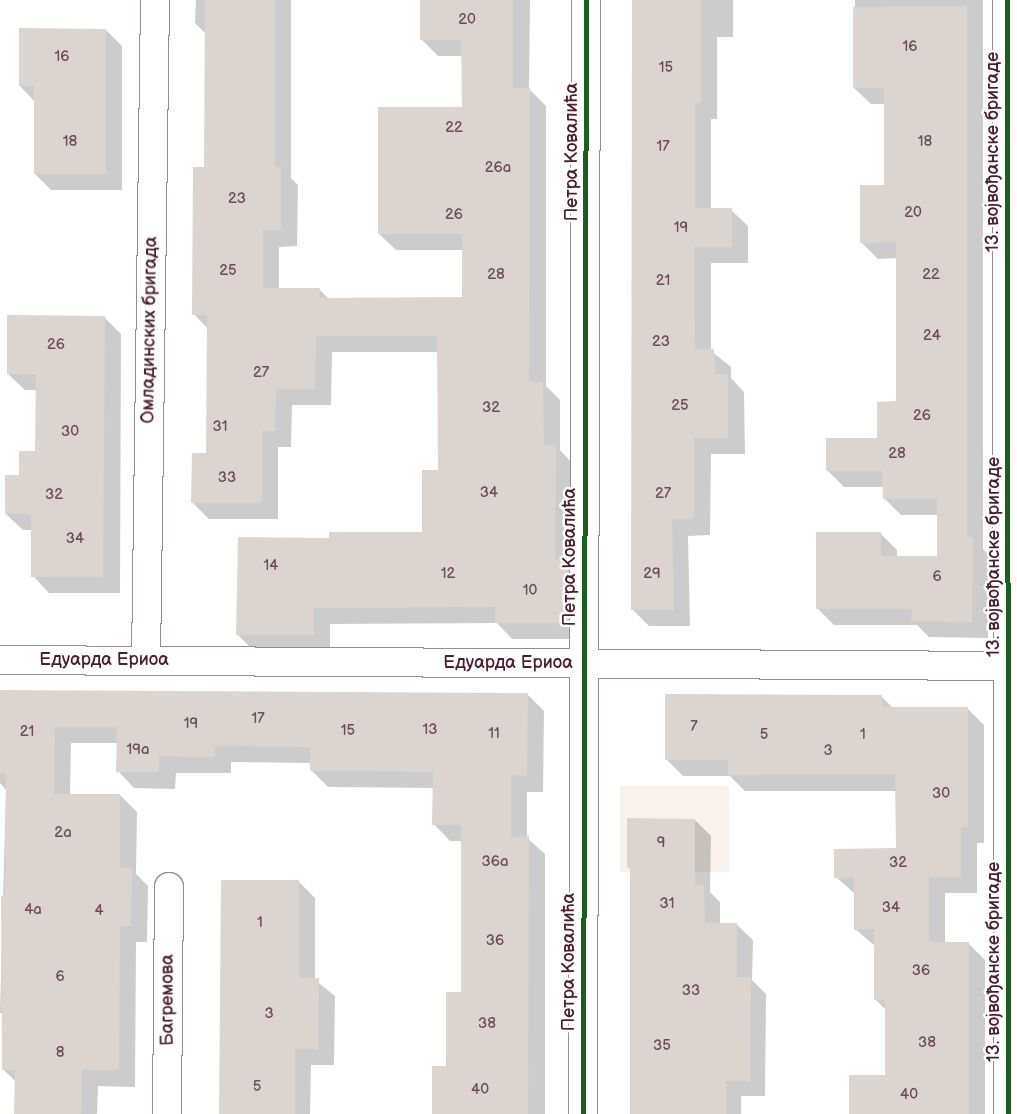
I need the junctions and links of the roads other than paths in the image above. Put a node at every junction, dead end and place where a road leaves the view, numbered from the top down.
1 (155, 0) edge
2 (586, 0) edge
3 (1007, 0) edge
4 (0, 660) edge
5 (146, 661) junction
6 (584, 664) junction
7 (1012, 666) edge
8 (169, 886) dead end
9 (167, 1114) edge
10 (583, 1114) edge
11 (1008, 1114) edge

1 - 5 street, Омладинских бригада
2 - 6 street, Петра Ковалића
3 - 7 street, 13. војвођанске бригаде
4 - 5 street, Едуарда Ериоа
5 - 6 street, Едуарда Ериоа
6 - 7 street, Едуарда Ериоа
6 - 10 street, Петра Ковалића
7 - 11 street, 13. војвођанске бригаде
8 - 9 street, Багремова

